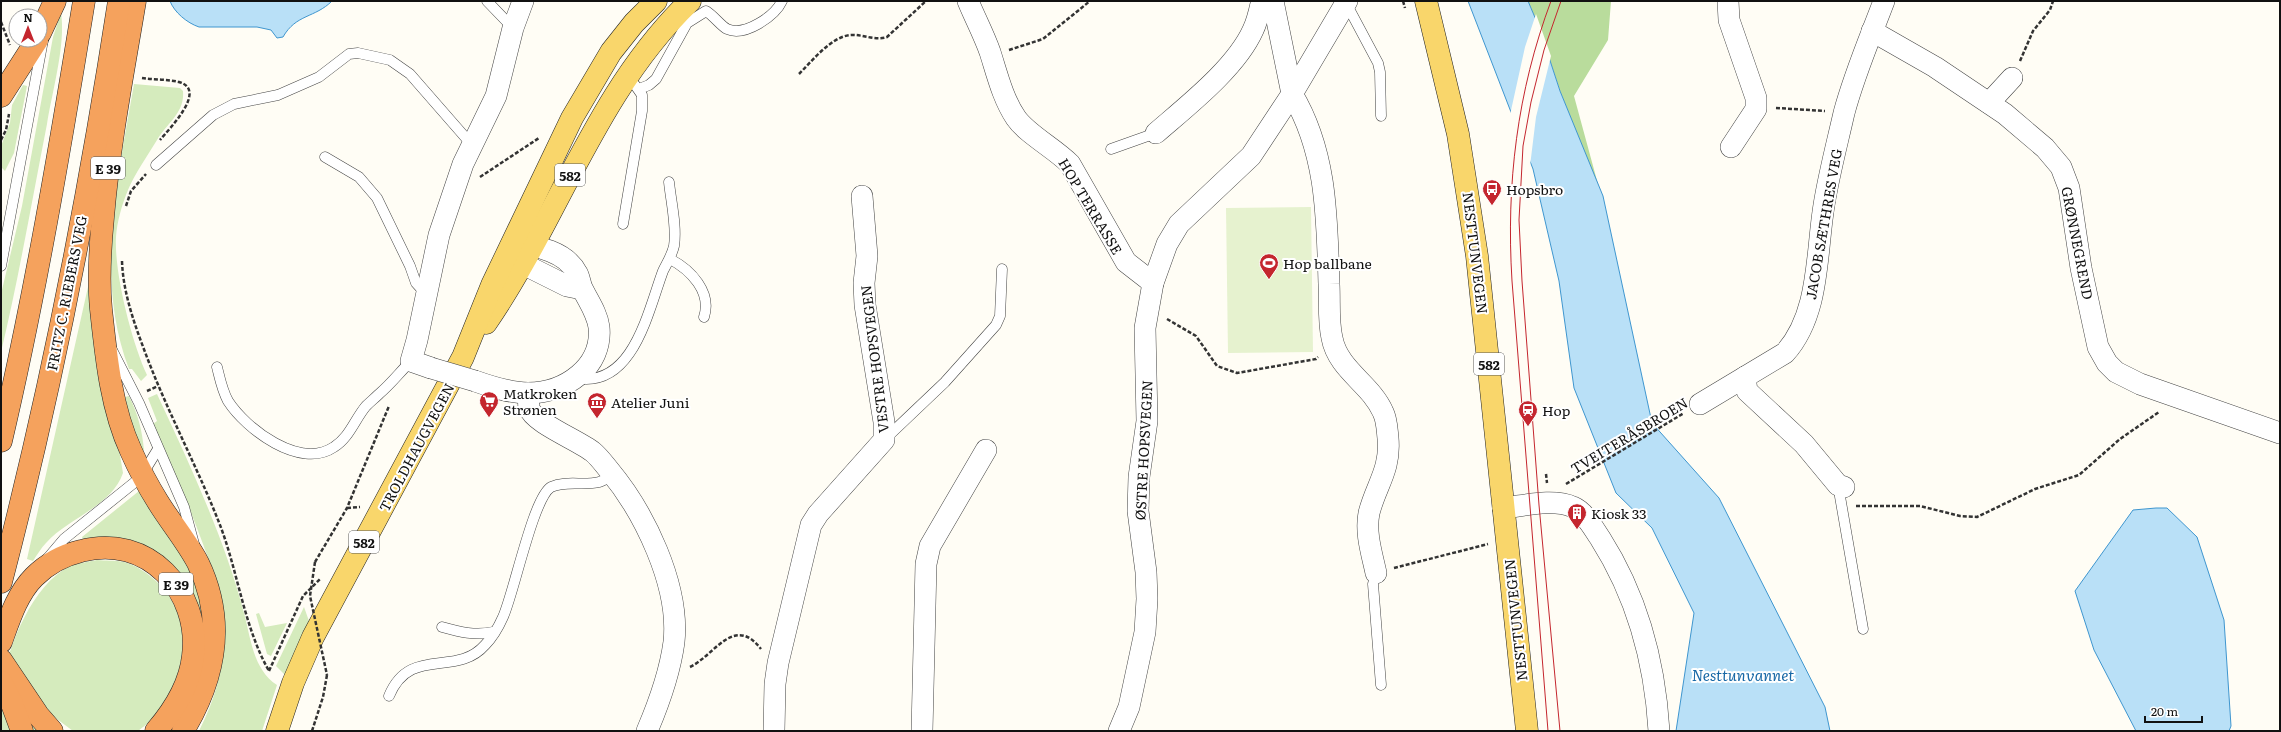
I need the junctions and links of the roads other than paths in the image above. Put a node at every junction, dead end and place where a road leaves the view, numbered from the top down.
1 (55, 1) edge
2 (84, 1) edge
3 (119, 1) edge
4 (135, 1) edge
5 (487, 1) edge
6 (523, 1) edge
7 (656, 1) edge
8 (690, 1) edge
9 (782, 1) edge
10 (968, 1) edge
11 (1263, 1) edge
12 (1273, 1) edge
13 (1426, 1) edge
14 (1728, 1) edge
15 (1884, 1) edge
16 (1347, 2) edge
17 (48, 16) edge
18 (513, 28) junction
19 (1872, 31) junction
20 (33, 48) edge
21 (39, 48) edge
22 (2012, 78) road end
23 (633, 83) junction
24 (1292, 94) junction
25 (5, 102) edge
26 (1989, 103) junction
27 (1381, 116) dead end
28 (1156, 133) joint
29 (472, 145) junction
30 (1731, 147) dead end
31 (1111, 149) dead end
32 (325, 157) dead end
33 (156, 164) road end
34 (669, 182) dead end
35 (862, 196) dead end
36 (623, 224) dead end
37 (522, 251) junction
38 (670, 259) junction
39 (1, 266) edge
40 (1002, 269) dead end
41 (1153, 283) junction
42 (426, 294) junction
43 (704, 317) dead end
44 (104, 336) junction
45 (411, 361) junction
46 (217, 367) dead end
47 (1745, 377) junction
48 (576, 378) junction
49 (528, 393) junction
50 (1700, 404) road end
51 (2280, 433) edge
52 (884, 440) junction
53 (1, 441) edge
54 (158, 449) junction
55 (986, 450) dead end
56 (142, 475) junction
57 (613, 475) junction
58 (1841, 493) joint
59 (1503, 508) junction
60 (197, 562) junction
61 (1376, 573) joint
62 (34, 577) junction
63 (1, 582) edge
64 (442, 627) dead end
65 (1864, 629) dead end
66 (494, 632) junction
67 (1, 642) edge
68 (1, 660) edge
69 (1, 682) edge
70 (1381, 685) dead end
71 (389, 696) dead end
72 (21, 727) edge
73 (1125, 730) edge
74 (52, 731) edge
75 (156, 731) edge
76 (182, 731) edge
77 (277, 731) edge
78 (647, 731) edge
79 (774, 731) edge
80 (922, 731) edge
81 (1528, 731) edge
82 (1659, 731) edge

1 - 17 highway
2 - 53 highway
3 - 63 highway, FRITZ C. RIEBERS VEG / E 39
4 - 44 highway, E 39
5 - 18 lane
6 - 18 street
7 - 37 main road, TROLDHAUGVEGEN / 582
8 - 23 main road, TROLDHAUGVEGEN / 582
9 - 23 lane
10 - 41 street, HOP TERRASSE
11 - 28 street
12 - 24 street
13 - 59 main road, NESTTUNVEGEN / 582
14 - 30 street
15 - 19 street, JACOB SÆTHRES VEG
16 - 24 street, ØSTRE HOPSVEGEN
16 - 27 lane
18 - 29 street
19 - 26 street, GRØNNEGREND
19 - 47 street, JACOB SÆTHRES VEG
20 - 25 highway
21 - 39 lane
22 - 26 street
23 - 36 lane
23 - 37 main road, TROLDHAUGVEGEN / 582
24 - 41 street, ØSTRE HOPSVEGEN
24 - 61 street
26 - 51 street, GRØNNEGREND
28 - 31 lane
29 - 33 lane
29 - 42 street
32 - 42 lane
34 - 38 lane
35 - 52 street, VESTRE HOPSVEGEN
37 - 48 street
37 - 77 main road, TROLDHAUGVEGEN / 582
38 - 43 lane
38 - 48 lane
40 - 52 lane
41 - 73 street, ØSTRE HOPSVEGEN
42 - 45 street
44 - 54 lane
44 - 56 highway, E 39
45 - 46 lane
45 - 49 street, bridge
47 - 50 street, JACOB SÆTHRES VEG
47 - 58 street
48 - 49 street
49 - 57 street
52 - 79 street, VESTRE HOPSVEGEN
54 - 56 lane
54 - 60 lane
55 - 80 street
56 - 60 highway, E 39
56 - 62 lane
57 - 66 lane
57 - 78 street
58 - 65 lane
59 - 81 main road, NESTTUNVEGEN / 582
59 - 82 street
60 - 76 highway, E 39
61 - 70 lane
62 - 67 highway, E 39
62 - 75 highway, E 39
64 - 66 lane
66 - 71 lane
68 - 74 highway
69 - 72 highway

